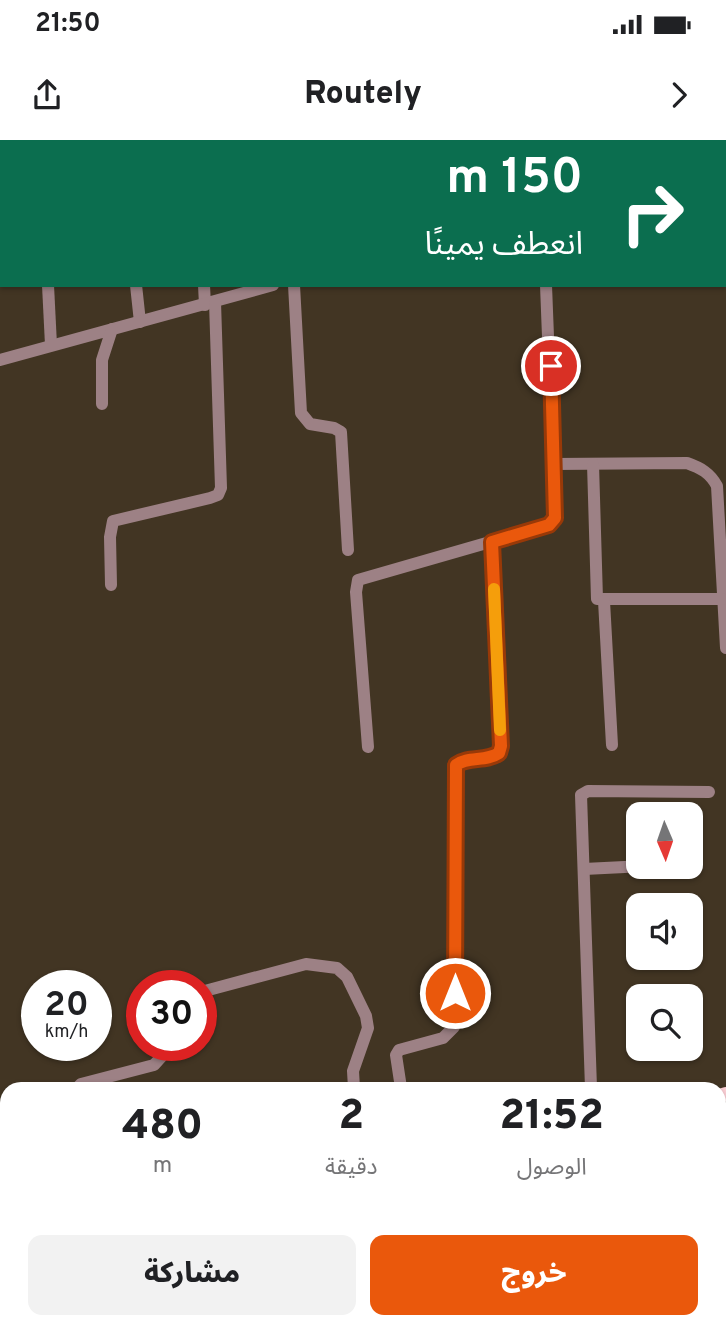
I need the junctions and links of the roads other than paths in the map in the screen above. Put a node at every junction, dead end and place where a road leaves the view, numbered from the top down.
1 (48, 287) edge
2 (136, 287) edge
3 (205, 287) edge
4 (266, 287) edge
5 (294, 287) edge
6 (546, 287) edge
7 (210, 303) junction
8 (140, 322) junction
9 (112, 329) junction
10 (51, 345) junction
11 (0, 360) edge
12 (102, 404) dead end
13 (554, 464) junction
14 (593, 464) junction
15 (492, 542) junction
16 (348, 550) dead end
17 (111, 585) dead end
18 (722, 598) junction
19 (604, 601) junction
20 (726, 648) edge
21 (612, 745) dead end
22 (368, 747) dead end
23 (709, 792) dead end
24 (626, 867) edge
25 (584, 869) junction
26 (217, 989) edge
27 (158, 1061) edge
28 (89, 1082) edge
29 (354, 1082) edge
30 (400, 1082) edge
31 (591, 1082) edge

1 - 10 street
2 - 8 street
3 - 7 street
4 - 7 street
5 - 16 street
6 - 13 street
7 - 8 street
7 - 17 street
8 - 9 street
9 - 10 street
9 - 12 street
10 - 11 street
13 - 14 street
13 - 15 street
14 - 18 street
14 - 19 street
15 - 22 street
15 - 30 street
18 - 19 street
18 - 20 street
19 - 21 street
23 - 25 street
24 - 25 street
25 - 31 street
26 - 29 street
27 - 28 street

